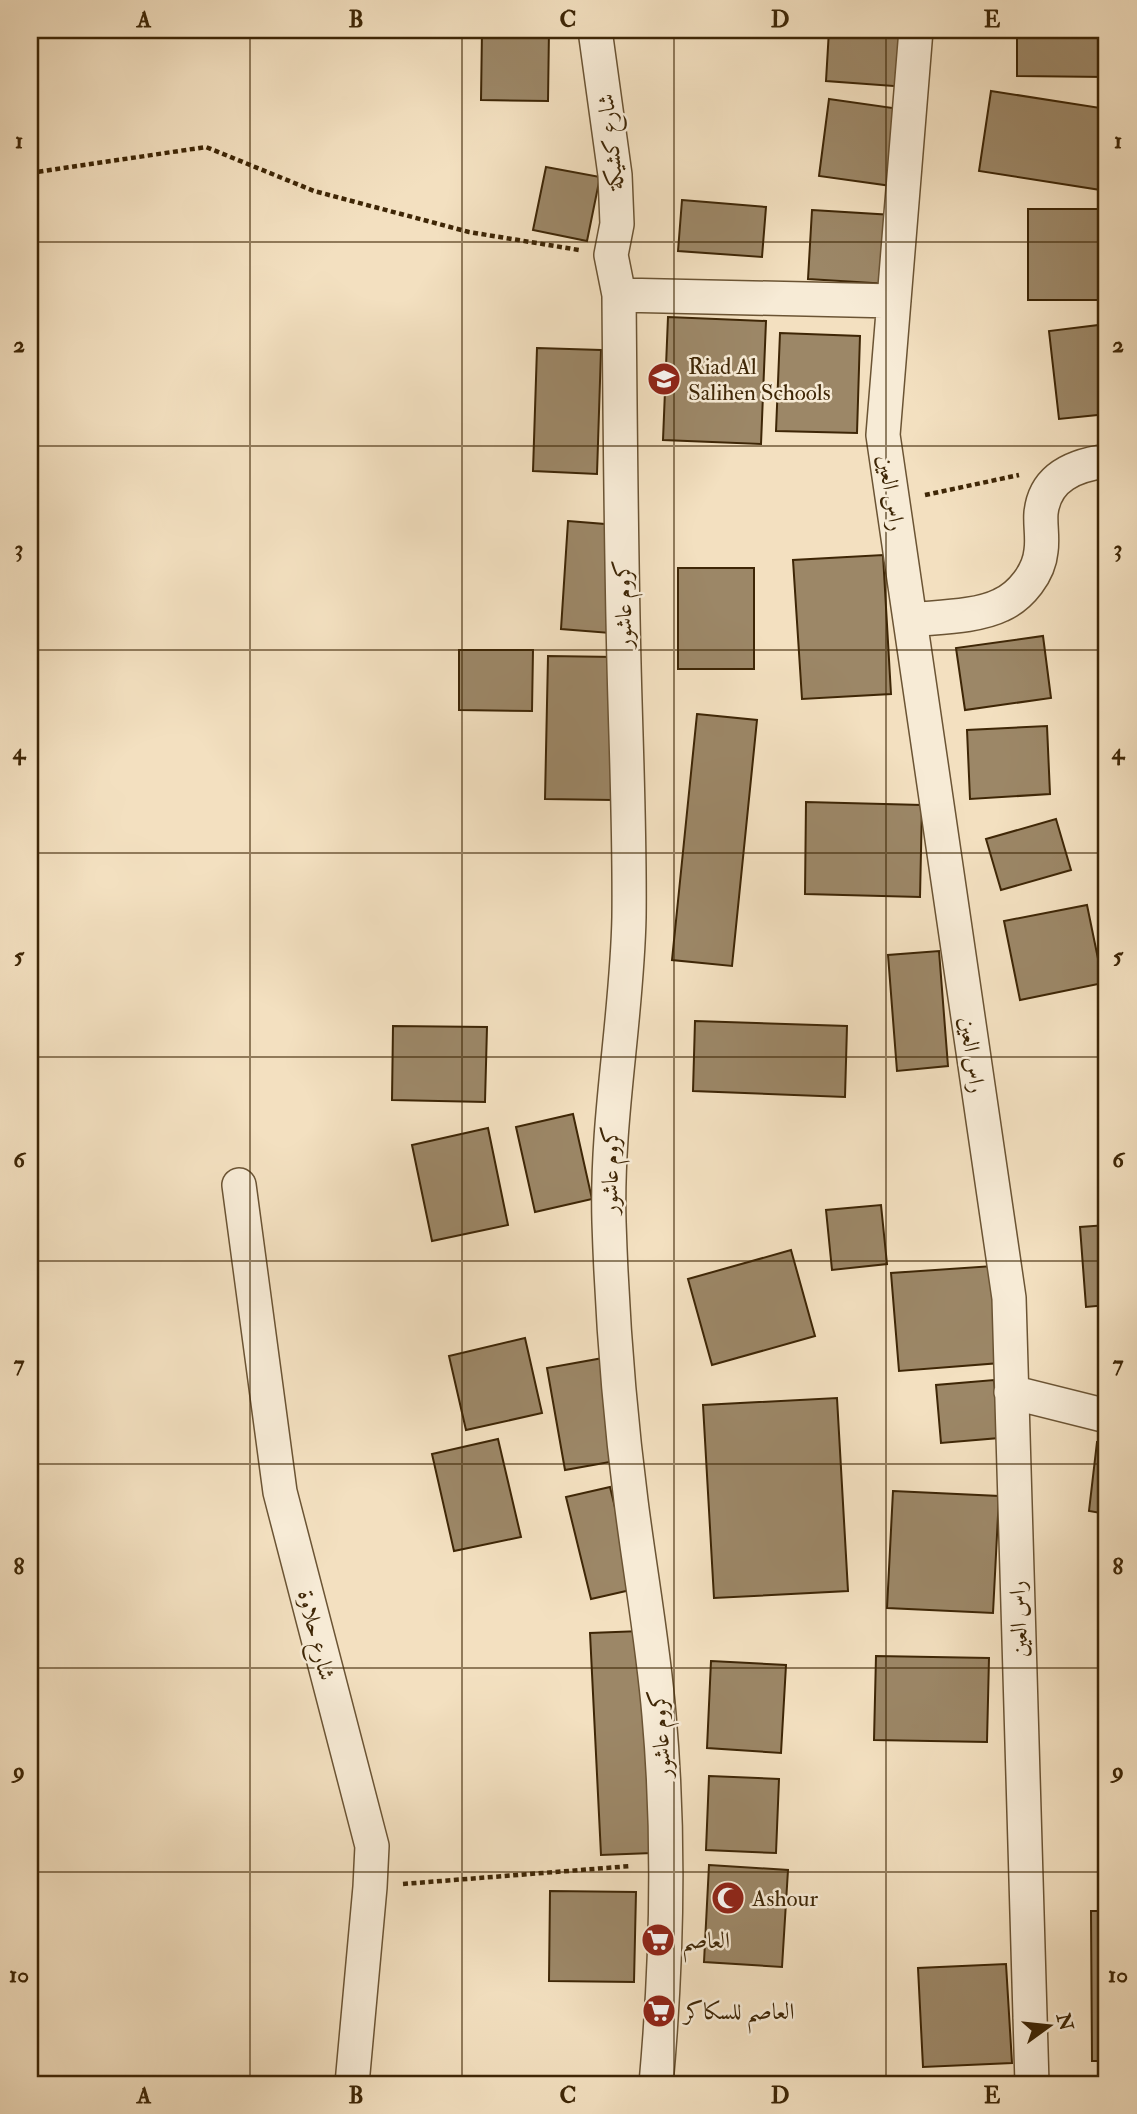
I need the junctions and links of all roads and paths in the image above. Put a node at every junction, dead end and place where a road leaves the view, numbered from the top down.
1 (595, 30) edge
2 (916, 30) edge
3 (30, 173) edge
4 (611, 255) junction
5 (619, 295) junction
6 (894, 300) junction
7 (1092, 463) edge
8 (894, 504) junction
9 (910, 620) junction
10 (239, 1185) dead end
11 (1012, 1392) junction
12 (1107, 1416) edge
13 (667, 1863) junction
14 (370, 1887) junction
15 (352, 2084) edge
16 (656, 2084) edge
17 (1032, 2084) edge

1 - 4 street, شارع كشيكة
2 - 6 street, راس العين
3 - 4 path
4 - 5 street, كروم عاشور
5 - 6 street
5 - 13 street, كروم عاشور
6 - 8 street, راس العين
7 - 8 path
7 - 9 street
8 - 9 street, راس العين
9 - 11 street, راس العين
10 - 14 street, شارع حلاوة
11 - 12 street
11 - 17 street, راس العين
13 - 14 path
13 - 16 street, كروم عاشور
14 - 15 street, شارع حلاوة

